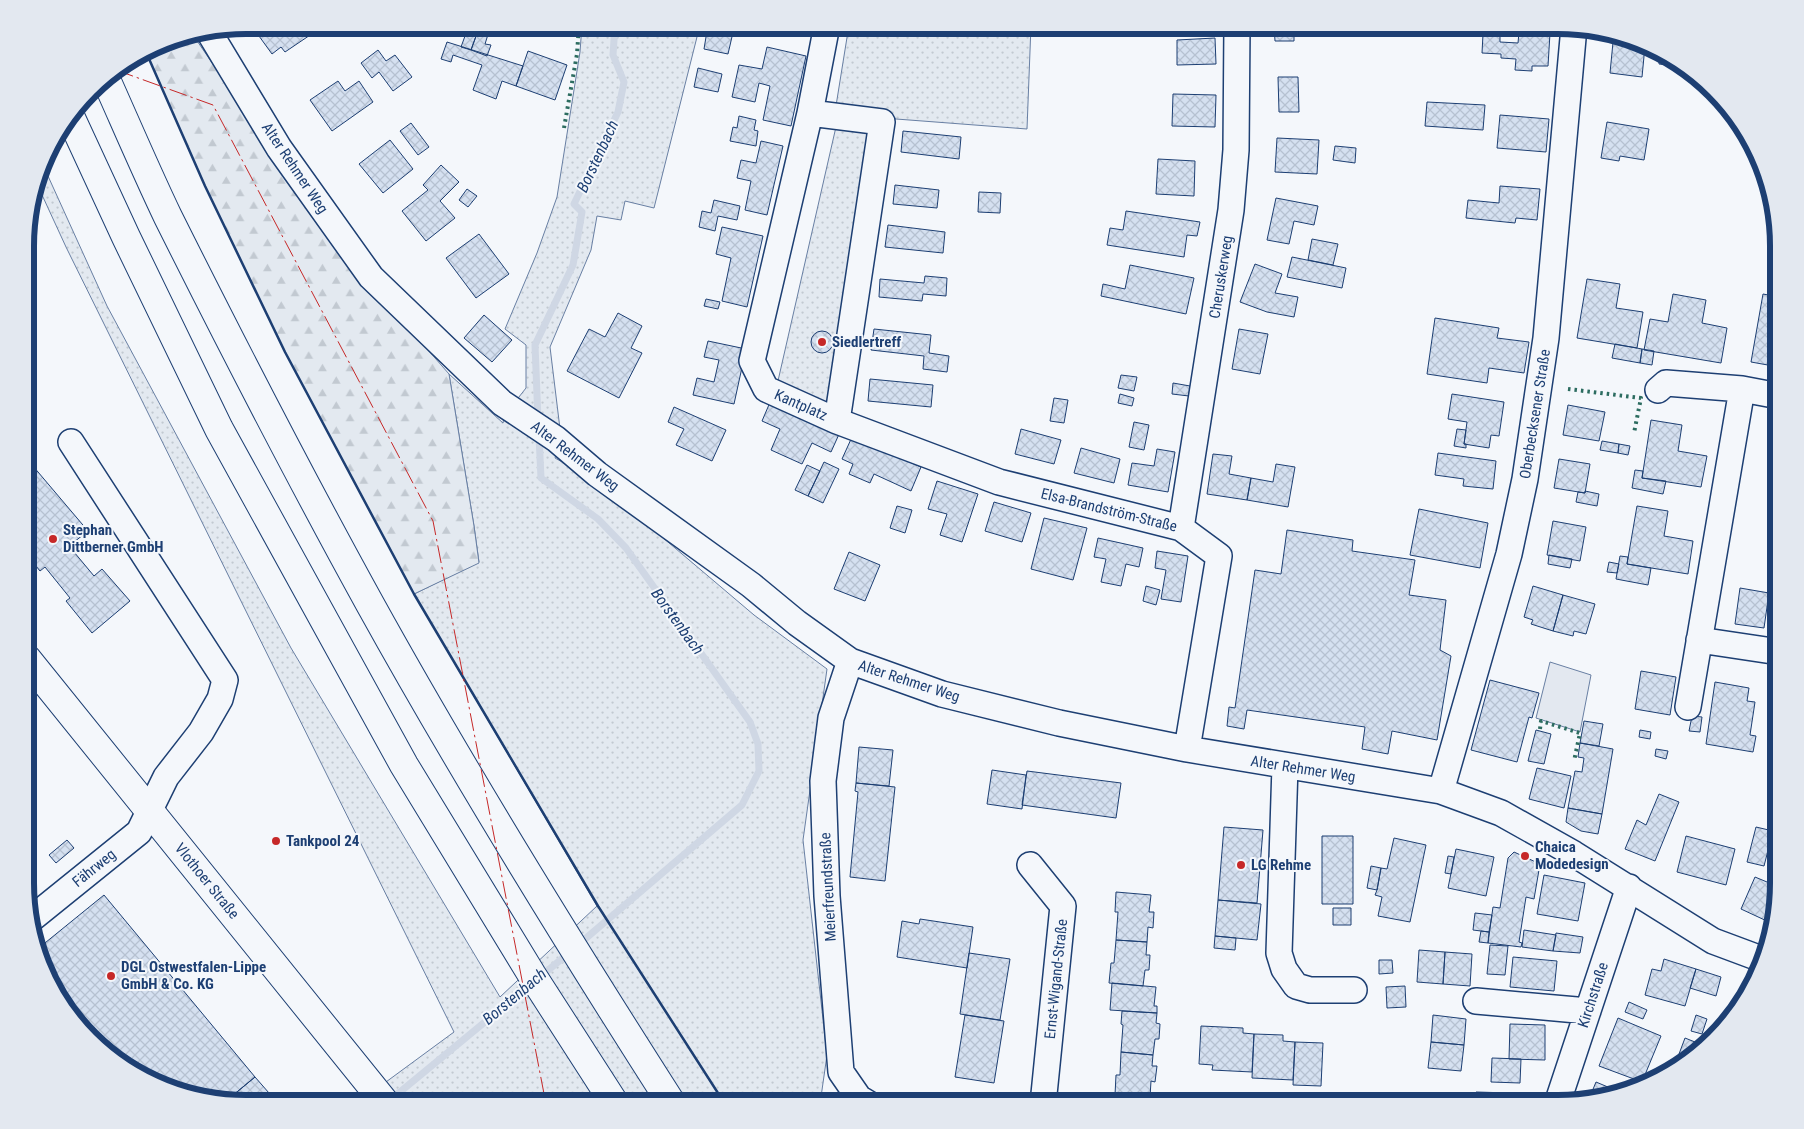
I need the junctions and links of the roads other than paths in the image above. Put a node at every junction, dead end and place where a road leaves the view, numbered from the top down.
1 (825, 34) edge
2 (1237, 34) edge
3 (1573, 34) edge
4 (212, 37) edge
5 (108, 84) edge
6 (810, 114) junction
7 (73, 123) edge
8 (1742, 389) junction
9 (1658, 390) dead end
10 (1770, 394) edge
11 (838, 421) junction
12 (71, 442) dead end
13 (1182, 528) junction
14 (1699, 640) junction
15 (1770, 651) edge
16 (850, 661) junction
17 (34, 668) edge
18 (1688, 707) dead end
19 (1187, 749) junction
20 (1285, 766) junction
21 (1440, 791) junction
22 (149, 810) junction
23 (1030, 865) dead end
24 (1629, 887) junction
25 (37, 915) edge
26 (1757, 957) edge
27 (1354, 990) dead end
28 (1476, 1001) dead end
29 (1588, 1011) junction
30 (378, 1095) edge
31 (609, 1095) edge
32 (666, 1095) edge
33 (858, 1095) edge
34 (1044, 1095) edge
35 (1560, 1095) edge

1 - 6 street
2 - 13 street, Cheruskerweg
3 - 21 street, Oberbecksener Straße
4 - 16 street, Alter Rehmer Weg
5 - 32 main road
6 - 11 street, Kantplatz
6 - 11 street, Kantplatz
7 - 31 main road
8 - 9 street
8 - 10 street
8 - 14 street
11 - 13 street, Elsa-Brandström-Straße
12 - 22 street, Fährweg
13 - 19 street, Elsa-Brandström-Straße
14 - 15 street
14 - 18 street
16 - 19 street, Alter Rehmer Weg
16 - 33 street, Meierfreundstraße
17 - 22 main road, Vlothoer Straße
19 - 20 street, Alter Rehmer Weg
20 - 21 street, Alter Rehmer Weg
20 - 27 street
21 - 24 street, Alter Rehmer Weg
22 - 25 street, Fährweg
22 - 30 main road, Vlothoer Straße
23 - 34 street, Ernst-Wigand-Straße
24 - 26 street, Alter Rehmer Weg
24 - 29 street, Kirchstraße
28 - 29 street
29 - 35 street, Kirchstraße

